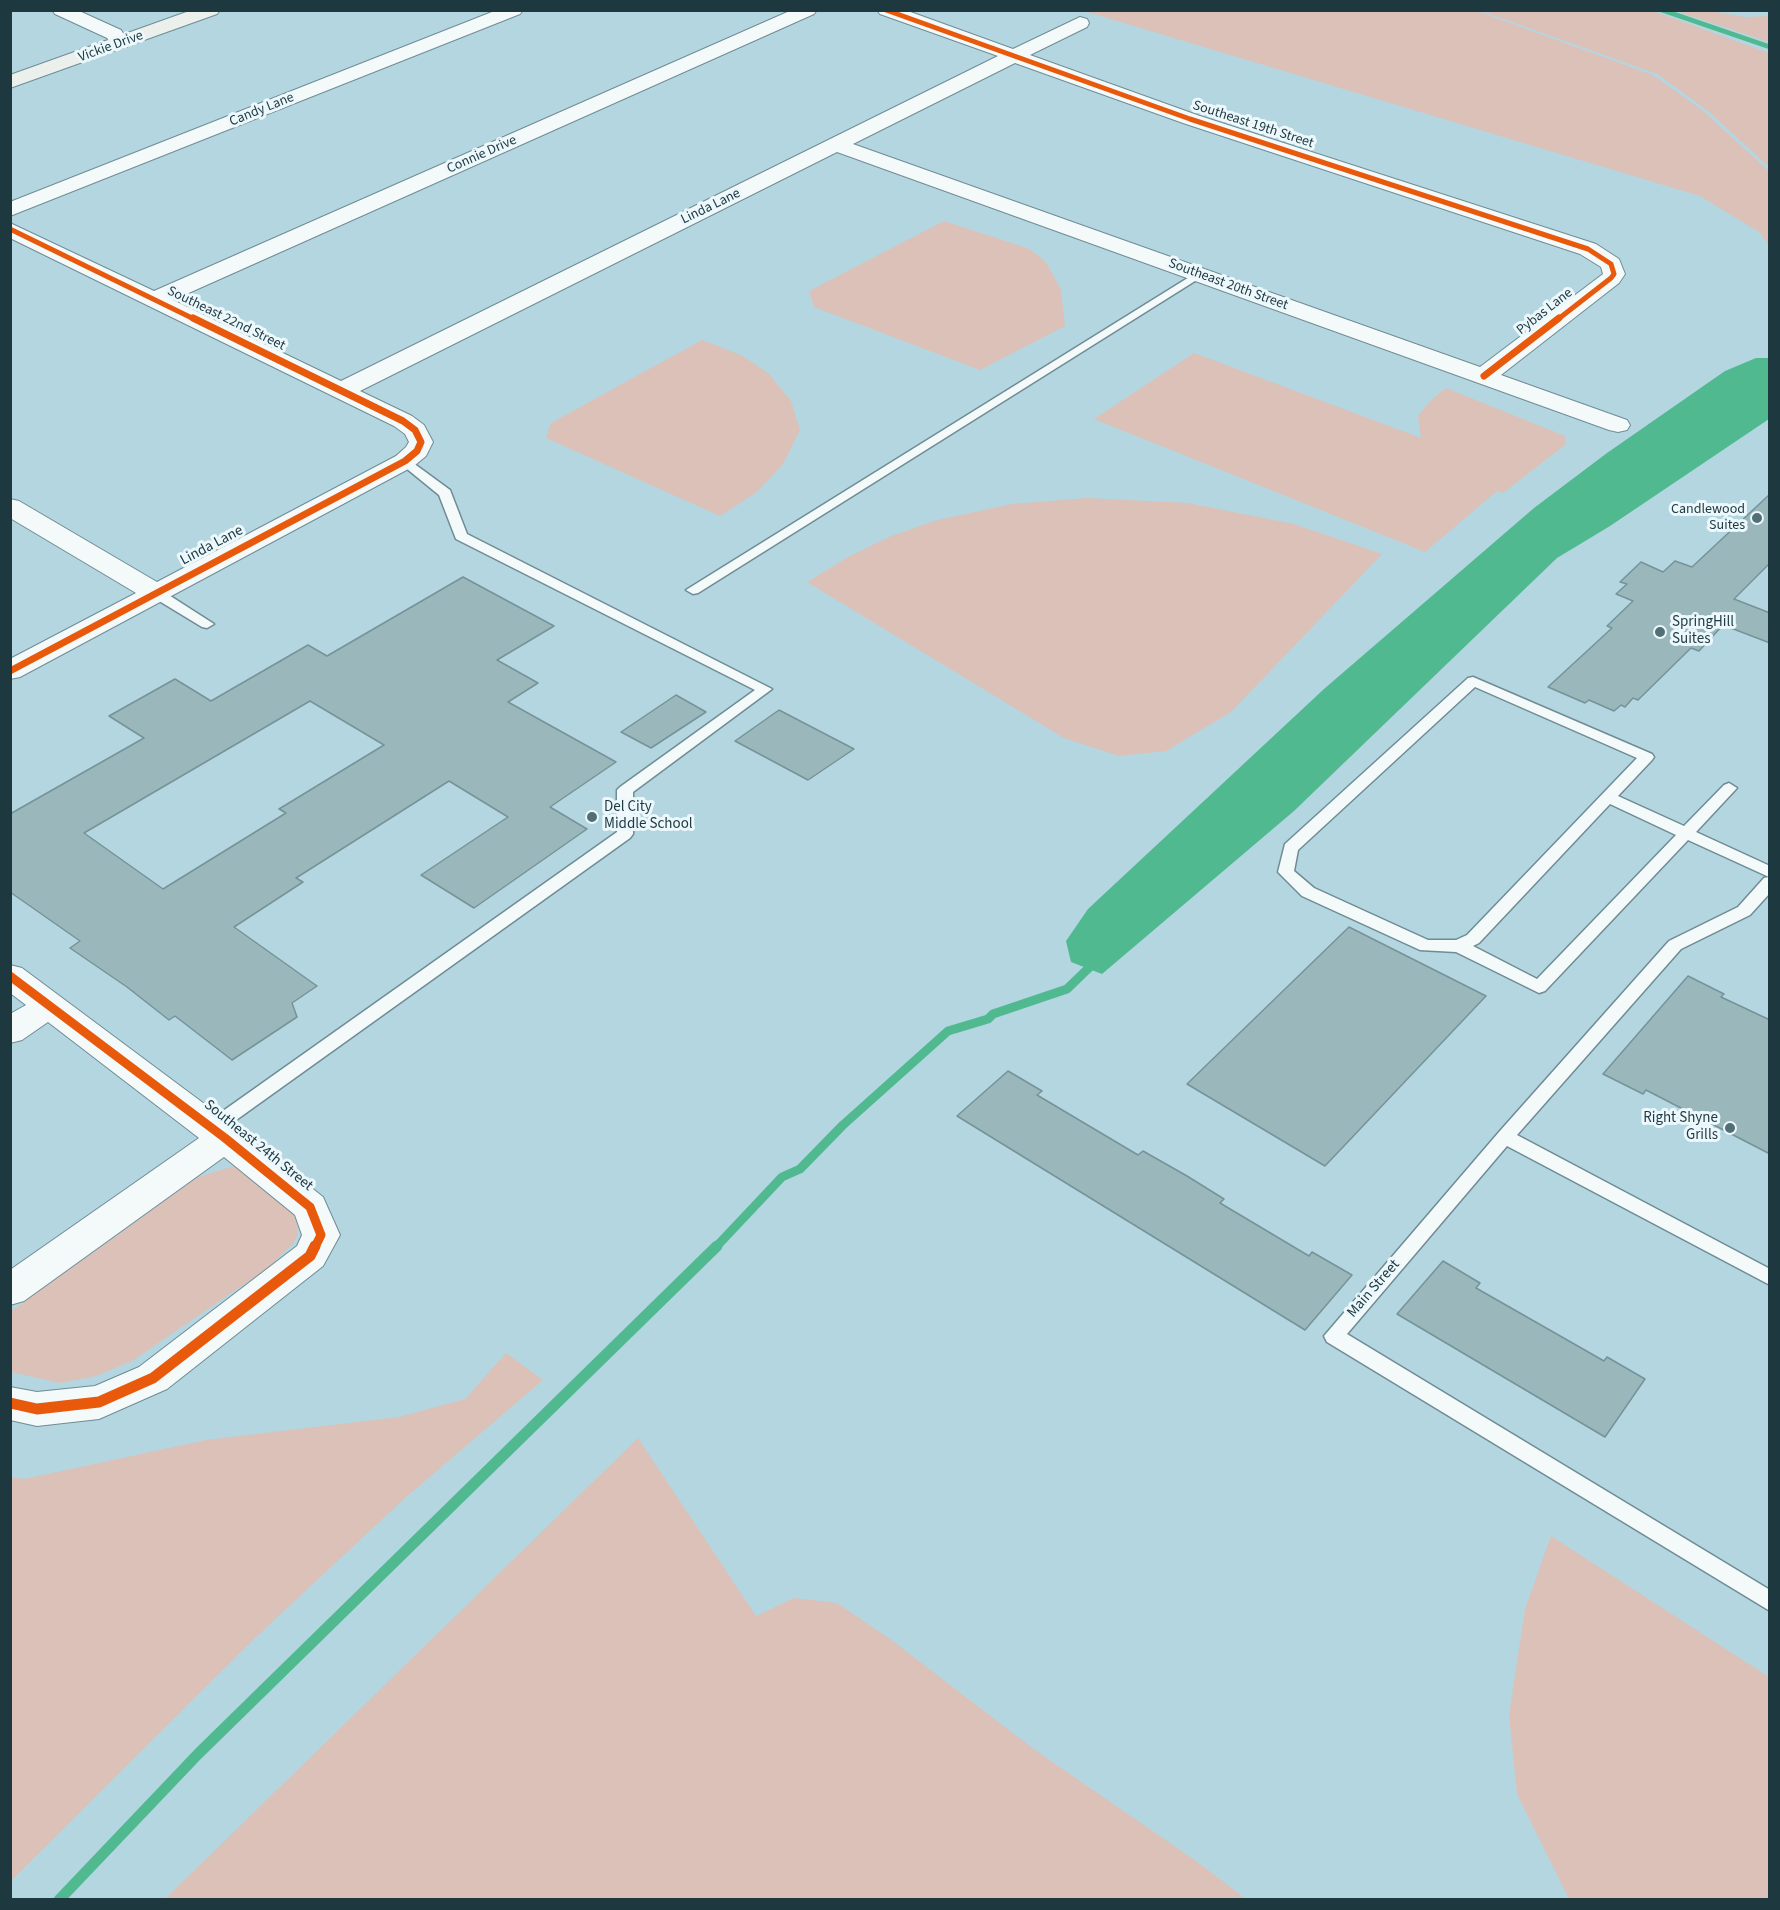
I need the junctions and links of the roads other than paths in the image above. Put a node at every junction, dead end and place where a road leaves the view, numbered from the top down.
1 (61, 10) edge
2 (211, 10) edge
3 (514, 10) edge
4 (808, 10) edge
5 (886, 10) edge
6 (1080, 22) dead end
7 (120, 43) junction
8 (1015, 56) junction
9 (10, 82) edge
10 (838, 145) junction
11 (10, 210) edge
12 (10, 229) edge
13 (1611, 264) joint
14 (1199, 274) junction
15 (155, 299) junction
16 (1484, 376) junction
17 (342, 390) junction
18 (1617, 425) dead end
19 (413, 452) junction
20 (10, 507) edge
21 (693, 590) dead end
22 (156, 593) junction
23 (207, 624) dead end
24 (10, 671) edge
25 (1729, 788) dead end
26 (1609, 798) junction
27 (1685, 833) junction
28 (1770, 872) edge
29 (1770, 882) edge
30 (1459, 946) junction
31 (10, 976) edge
32 (49, 1006) junction
33 (10, 1031) edge
34 (219, 1133) junction
35 (1505, 1137) junction
36 (1770, 1278) edge
37 (10, 1290) edge
38 (10, 1403) edge
39 (1770, 1602) edge

1 - 7 street
2 - 7 street, Vickie Drive
3 - 11 street, Candy Lane
4 - 15 street, Connie Drive
5 - 8 street, Southeast 19th Street
6 - 8 street, Linda Lane
7 - 9 street, Vickie Drive
8 - 10 street, Linda Lane
8 - 13 street, Southeast 19th Street
10 - 14 street, Southeast 20th Street
10 - 17 street, Linda Lane
12 - 15 street, Southeast 22nd Street
13 - 16 street, Pybas Lane
14 - 16 street, Southeast 20th Street
14 - 21 lane
15 - 17 street, Southeast 22nd Street
16 - 18 street, Southeast 20th Street
17 - 19 street, Southeast 22nd Street
19 - 22 street, Linda Lane
19 - 34 lane
20 - 22 street
22 - 23 lane
22 - 24 street, Linda Lane
25 - 27 lane
26 - 27 lane
26 - 30 lane
26 - 30 lane
27 - 28 lane
27 - 30 lane
29 - 35 lane, Main Street
31 - 32 street, Southeast 24th Street
32 - 33 street
32 - 34 street, Southeast 24th Street
34 - 37 street
34 - 38 street, Southeast 24th Street
35 - 36 lane
35 - 39 lane, Main Street

